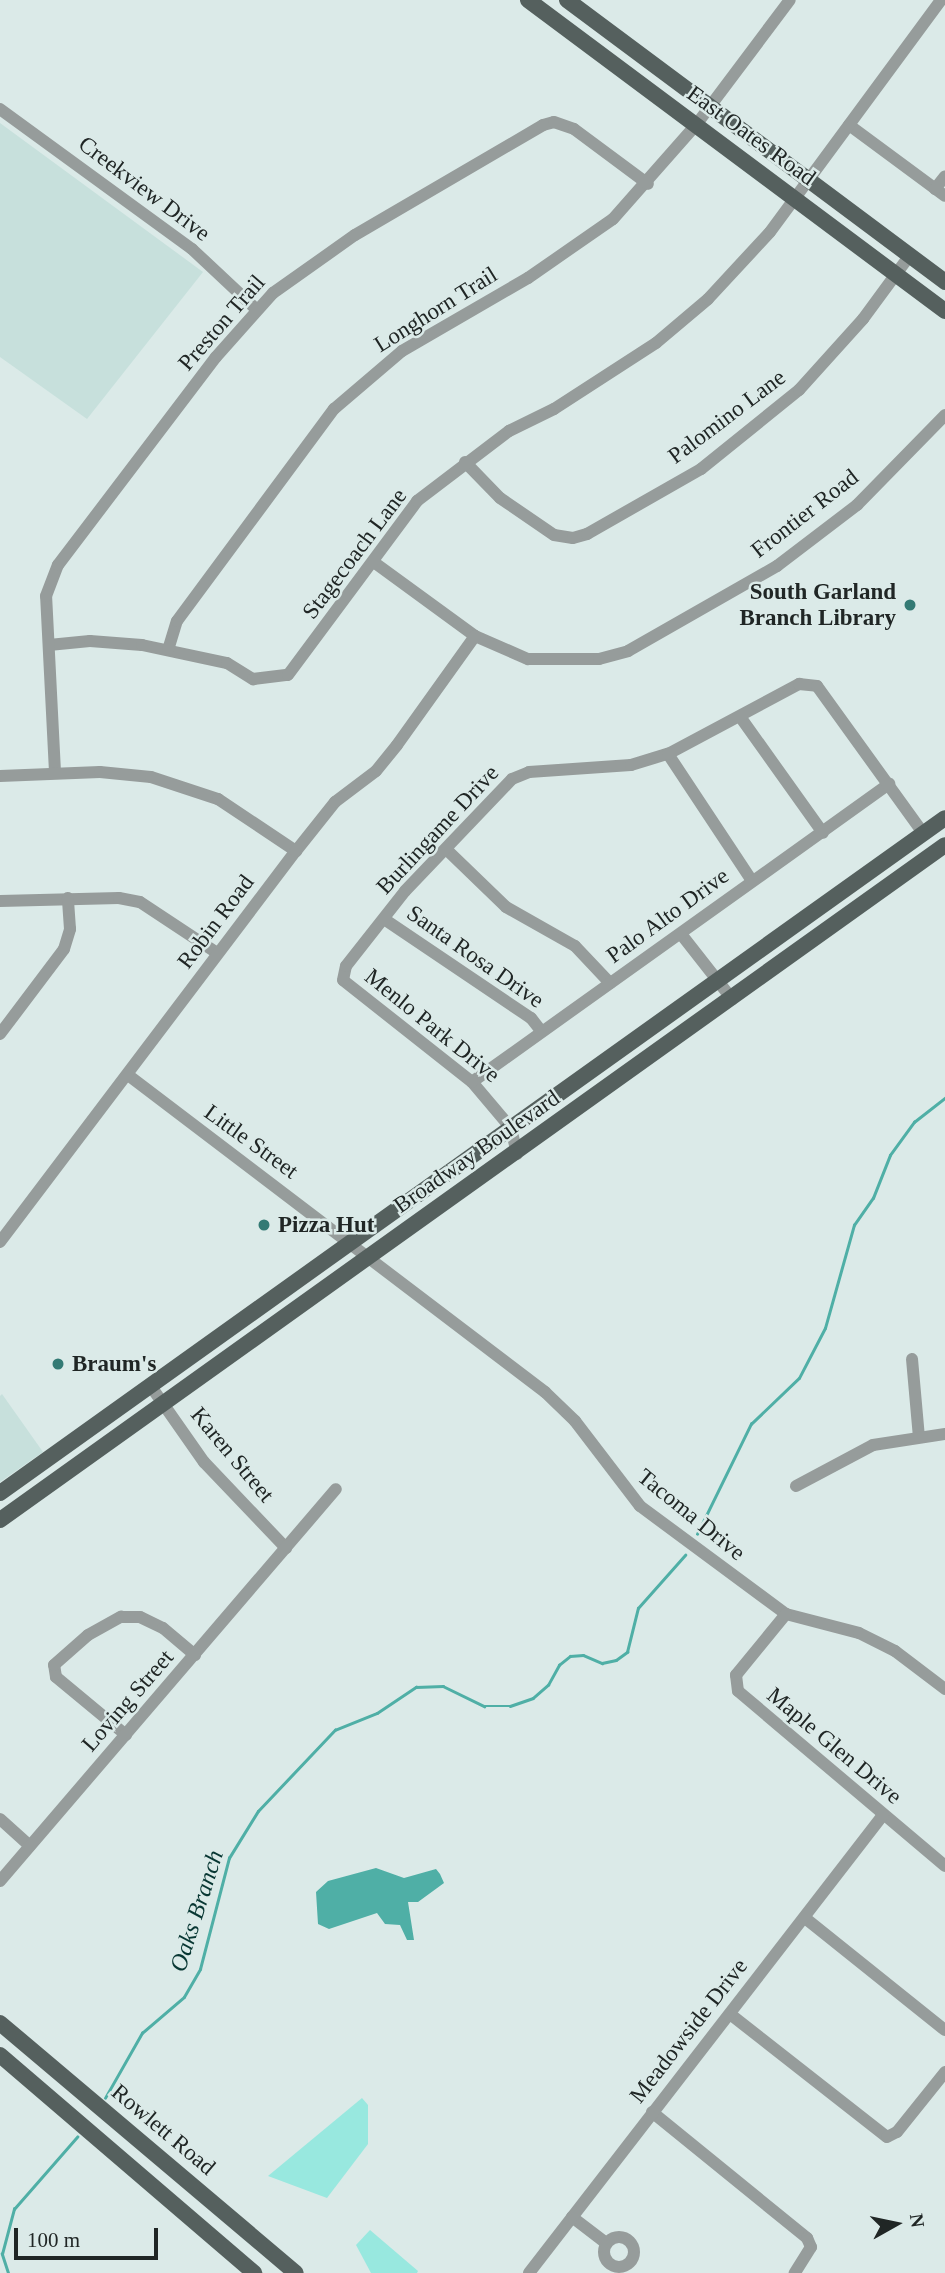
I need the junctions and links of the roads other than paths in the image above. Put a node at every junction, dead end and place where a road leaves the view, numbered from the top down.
1 (528, 0) edge
2 (567, 0) edge
3 (790, 0) edge
4 (941, 0) edge
5 (710, 104) junction
6 (0, 109) edge
7 (696, 125) junction
8 (849, 125) junction
9 (945, 176) edge
10 (808, 178) junction
11 (648, 184) junction
12 (940, 193) edge
13 (797, 198) junction
14 (910, 255) junction
15 (897, 274) junction
16 (945, 282) edge
17 (257, 310) junction
18 (945, 311) edge
19 (945, 415) edge
20 (465, 462) junction
21 (374, 563) junction
22 (475, 636) junction
23 (49, 645) junction
24 (168, 650) junction
25 (741, 718) junction
26 (668, 754) junction
27 (55, 772) junction
28 (0, 776) edge
29 (889, 784) junction
30 (945, 818) edge
31 (823, 833) junction
32 (923, 833) junction
33 (945, 845) edge
34 (447, 850) junction
35 (296, 851) junction
36 (752, 881) junction
37 (68, 898) junction
38 (0, 901) edge
39 (384, 919) junction
40 (681, 934) junction
41 (217, 953) junction
42 (346, 966) joint
43 (718, 980) junction
44 (610, 983) junction
45 (732, 999) junction
46 (541, 1031) junction
47 (0, 1034) edge
48 (128, 1075) junction
49 (472, 1082) junction
50 (511, 1128) junction
51 (517, 1154) junction
52 (351, 1241) junction
53 (0, 1242) edge
54 (370, 1256) junction
55 (912, 1359) dead end
56 (150, 1385) junction
57 (163, 1404) junction
58 (945, 1434) edge
59 (919, 1437) junction
60 (796, 1486) dead end
61 (336, 1489) dead end
62 (0, 1493) edge
63 (0, 1520) edge
64 (286, 1548) junction
65 (786, 1614) junction
66 (195, 1655) junction
67 (945, 1689) edge
68 (126, 1735) junction
69 (883, 1815) junction
70 (0, 1819) edge
71 (30, 1846) junction
72 (945, 1866) edge
73 (0, 1881) edge
74 (805, 1918) junction
75 (730, 2014) junction
76 (0, 2023) edge
77 (945, 2030) edge
78 (21, 2042) junction
79 (2, 2059) edge
80 (945, 2071) edge
81 (652, 2112) junction
82 (223, 2211) junction
83 (572, 2217) junction
84 (205, 2231) junction
85 (607, 2243) dead end
86 (254, 2273) edge
87 (296, 2273) edge
88 (529, 2273) edge
89 (795, 2273) edge

1 - 7 main road, East Oates Road
2 - 5 main road, East Oates Road
3 - 5 street, Longhorn Trail
4 - 8 street, Stagecoach Lane
5 - 7 street, Longhorn Trail
5 - 10 main road, East Oates Road
6 - 17 street, Creekview Drive
7 - 11 street, Longhorn Trail
7 - 13 main road, East Oates Road
8 - 10 street, Stagecoach Lane
8 - 12 street
9 - 12 street
10 - 13 street, Stagecoach Lane
10 - 14 main road, East Oates Road
11 - 17 street, Preston Trail
11 - 24 street, Longhorn Trail
13 - 15 main road, East Oates Road
13 - 20 street, Stagecoach Lane
14 - 15 street, Palomino Lane
14 - 16 main road, East Oates Road
15 - 18 main road, East Oates Road
15 - 20 street, Palomino Lane
17 - 23 street, Preston Trail
19 - 22 street, Frontier Road
20 - 21 street, Stagecoach Lane
21 - 22 street, Frontier Road
21 - 24 street, Stagecoach Lane
22 - 35 street, Robin Road
23 - 24 street, Stagecoach Lane
23 - 27 street, Preston Trail
25 - 26 street, Burlingame Drive
25 - 29 street, Burlingame Drive
25 - 31 street
26 - 34 street, Burlingame Drive
26 - 36 street
27 - 28 street
27 - 35 street
29 - 31 street, Palo Alto Drive
29 - 32 street
30 - 32 main road, Broadway Boulevard
31 - 36 street, Palo Alto Drive
32 - 43 main road, Broadway Boulevard
33 - 45 main road, Broadway Boulevard
34 - 39 street, Burlingame Drive
34 - 44 street
35 - 41 street, Robin Road
36 - 40 street, Palo Alto Drive
37 - 38 street
37 - 41 street
37 - 47 street
39 - 42 street, Burlingame Drive
39 - 46 street, Santa Rosa Drive
40 - 43 street
40 - 44 street, Palo Alto Drive
41 - 48 street, Robin Road
42 - 49 street, Menlo Park Drive
43 - 45 street
43 - 50 main road, Broadway Boulevard
44 - 46 street, Palo Alto Drive
45 - 51 main road, Broadway Boulevard
46 - 49 street, Palo Alto Drive
48 - 52 street, Little Street
48 - 53 street, Robin Road
49 - 50 street, Menlo Park Drive
50 - 51 street, Menlo Park Drive
50 - 52 main road, Broadway Boulevard
51 - 54 main road, Broadway Boulevard
52 - 54 street, Tacoma Drive
52 - 56 main road, Broadway Boulevard
54 - 57 main road, Broadway Boulevard
54 - 65 street, Tacoma Drive
55 - 59 street
56 - 57 street, Karen Street
56 - 62 main road, Broadway Boulevard
57 - 63 main road, Broadway Boulevard
57 - 64 street, Karen Street
58 - 59 street
59 - 60 street
61 - 64 street, Loving Street
64 - 66 street, Loving Street
65 - 67 street, Tacoma Drive
65 - 69 street, Maple Glen Drive
66 - 68 street, Loving Street
66 - 68 street
68 - 71 street, Loving Street
69 - 72 street, Maple Glen Drive
69 - 74 street, Meadowside Drive
70 - 71 street
71 - 73 street, Loving Street
74 - 75 street, Meadowside Drive
74 - 77 street
75 - 80 street
75 - 81 street, Meadowside Drive
76 - 78 main road, Rowlett Road
78 - 79 street
78 - 82 main road, Rowlett Road
79 - 84 main road
81 - 83 street, Meadowside Drive
81 - 89 street
82 - 84 main road
82 - 87 main road, Rowlett Road
83 - 85 street
83 - 88 street, Meadowside Drive
84 - 86 main road

